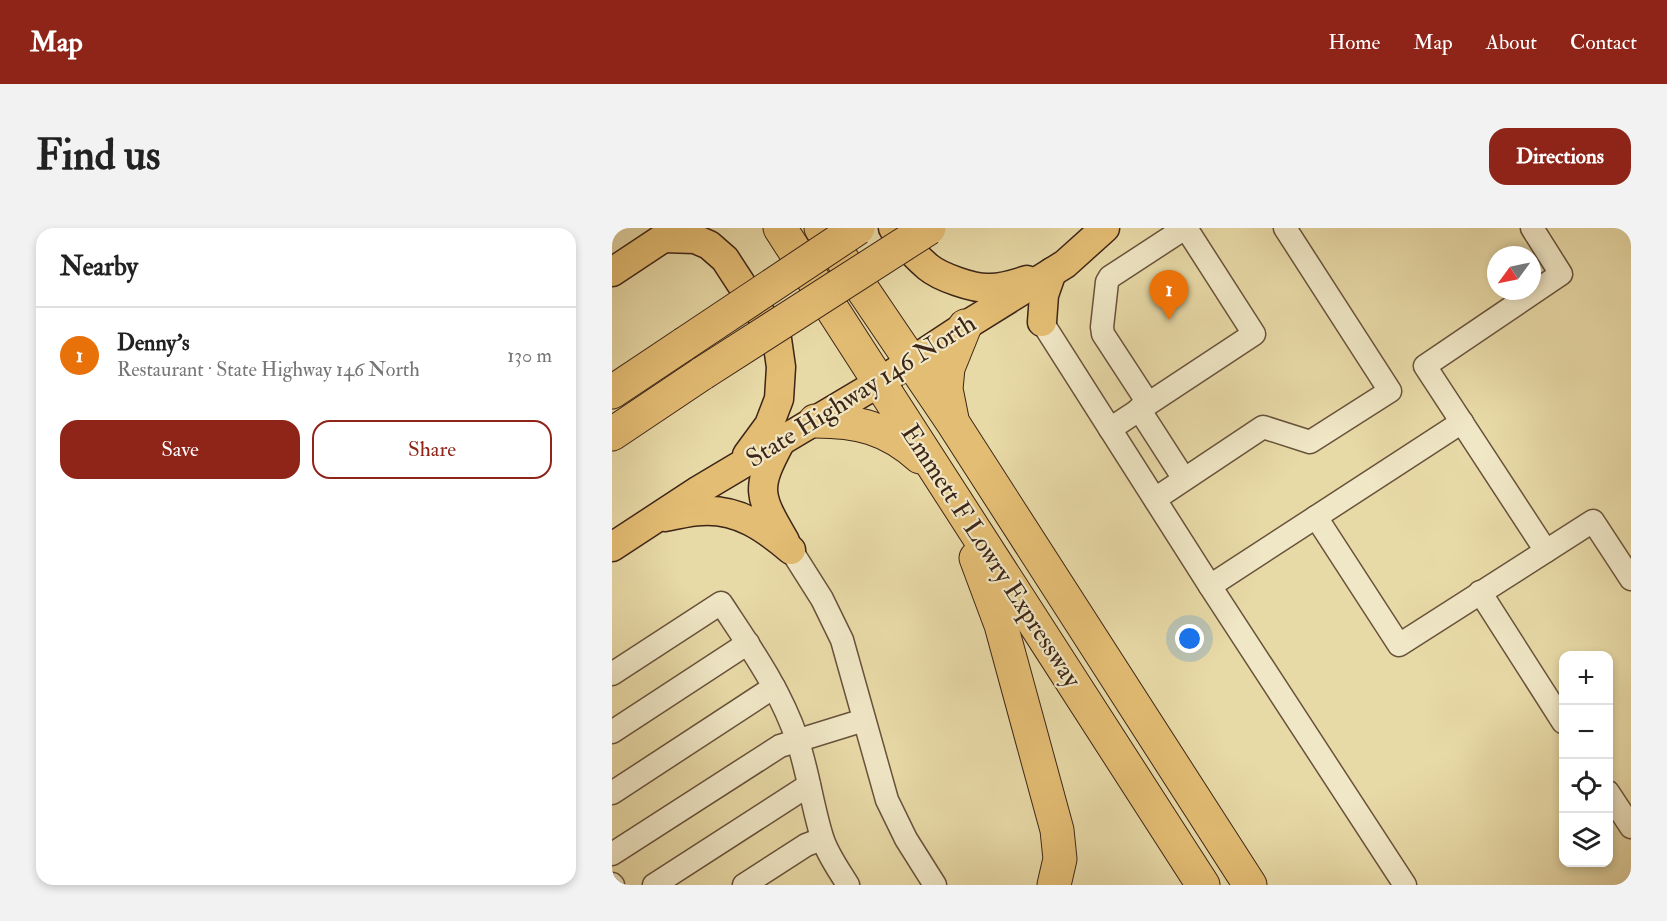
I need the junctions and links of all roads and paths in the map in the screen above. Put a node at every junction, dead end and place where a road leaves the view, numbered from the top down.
1 (780, 228) edge
2 (821, 228) edge
3 (858, 228) edge
4 (893, 228) edge
5 (928, 228) edge
6 (1105, 228) edge
7 (1186, 228) edge
8 (1284, 228) edge
9 (1532, 228) edge
10 (671, 233) edge
11 (612, 272) edge
12 (1052, 272) junction
13 (1004, 303) junction
14 (1042, 322) junction
15 (965, 326) junction
16 (911, 362) junction
17 (880, 382) junction
18 (612, 392) edge
19 (1143, 406) junction
20 (815, 421) junction
21 (1462, 422) junction
22 (953, 423) junction
23 (1110, 429) junction
24 (612, 434) edge
25 (781, 441) junction
26 (741, 464) junction
27 (1184, 479) junction
28 (947, 489) junction
29 (1155, 499) junction
30 (1316, 517) junction
31 (654, 519) junction
32 (612, 548) edge
33 (791, 550) junction
34 (1546, 550) junction
35 (1629, 570) edge
36 (1210, 586) junction
37 (1480, 592) junction
38 (748, 643) junction
39 (612, 674) edge
40 (774, 687) junction
41 (1559, 716) edge
42 (864, 720) junction
43 (612, 732) edge
44 (797, 740) junction
45 (809, 785) junction
46 (612, 793) edge
47 (1613, 800) edge
48 (1631, 827) edge
49 (822, 839) junction
50 (612, 854) edge
51 (842, 883) edge
52 (654, 885) edge
53 (744, 885) edge
54 (935, 885) edge
55 (1054, 885) edge
56 (1203, 885) edge
57 (1250, 885) edge
58 (1405, 885) edge

1 - 17 highway, Emmett F Lowry Expressway
2 - 16 highway, Emmett F Lowry Expressway
3 - 18 highway, bridge
4 - 12 main road
5 - 24 highway, bridge
6 - 12 main road, State Highway 146 North
7 - 19 street
7 - 19 street
8 - 27 street
9 - 21 street
10 - 11 main road
10 - 26 main road
12 - 13 main road, State Highway 146 North
12 - 14 main road
13 - 14 main road
13 - 15 main road, State Highway 146 North
14 - 23 street
15 - 16 main road, State Highway 146 North
15 - 22 highway
16 - 17 main road, State Highway 146 North
16 - 22 highway, Emmett F Lowry Expressway
17 - 20 main road, State Highway 146 North
17 - 28 highway, Emmett F Lowry Expressway
19 - 23 street
19 - 27 street
20 - 25 main road, State Highway 146 North
20 - 28 highway
21 - 30 street
21 - 34 street
22 - 57 highway, Emmett F Lowry Expressway
23 - 29 street
25 - 26 main road, State Highway 146 North
25 - 33 main road
26 - 31 main road, State Highway 146 North
27 - 29 street
28 - 55 highway
28 - 56 highway, Emmett F Lowry Expressway
29 - 36 street
30 - 36 street
30 - 37 street
31 - 32 main road, State Highway 146 North
31 - 33 main road
33 - 42 street
34 - 35 street
34 - 37 street
36 - 58 street
37 - 41 street
38 - 39 street
38 - 40 street
38 - 43 street
40 - 44 street
40 - 46 street
42 - 44 street
42 - 54 street
44 - 45 street
44 - 50 street
45 - 49 street
45 - 52 street
47 - 48 street
49 - 51 street
49 - 53 street

